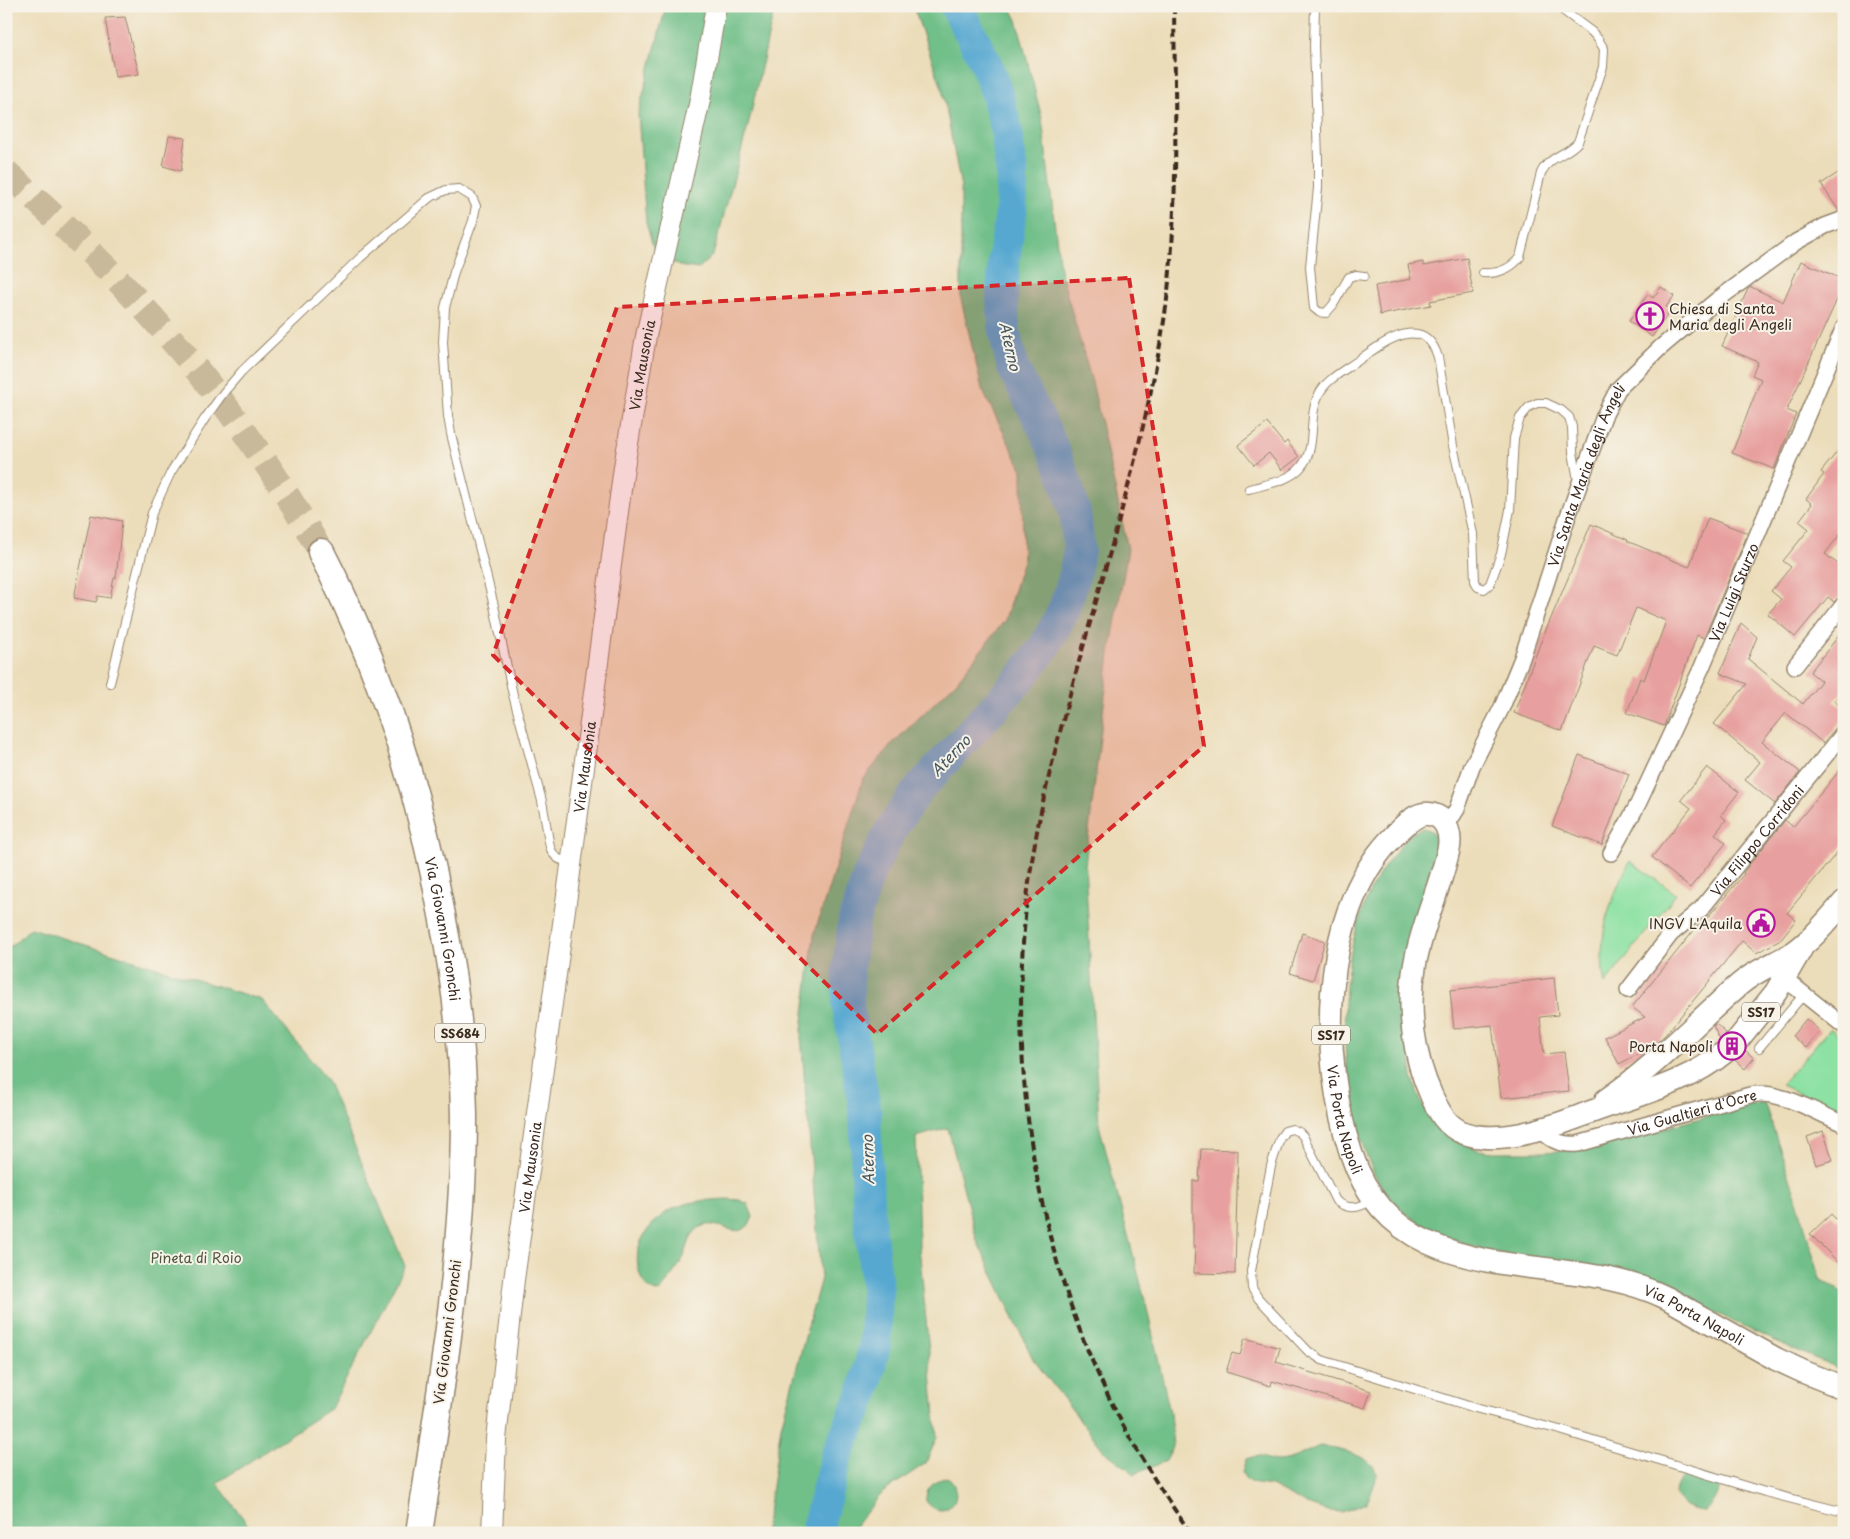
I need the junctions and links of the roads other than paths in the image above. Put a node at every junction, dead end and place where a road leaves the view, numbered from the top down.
1 (716, 6) edge
2 (1315, 6) edge
3 (1557, 6) edge
4 (1844, 219) edge
5 (1483, 273) dead end
6 (1364, 276) dead end
7 (1844, 327) edge
8 (1579, 487) junction
9 (1249, 489) dead end
10 (321, 552) tunnel mouth
11 (1844, 604) edge
12 (1795, 666) dead end
13 (110, 683) dead end
14 (1844, 733) edge
15 (1445, 824) junction
16 (1611, 853) dead end
17 (572, 862) junction
18 (1844, 902) edge
19 (1775, 973) junction
20 (1628, 990) dead end
21 (1804, 994) junction
22 (1844, 1026) edge
23 (1759, 1048) dead end
24 (1578, 1117) junction
25 (1844, 1124) edge
26 (1542, 1130) junction
27 (1373, 1199) junction
28 (1844, 1388) edge
29 (1844, 1512) edge
30 (419, 1533) edge
31 (492, 1533) edge

1 - 17 main road, Via Mausonia
2 - 6 lane
3 - 5 lane
4 - 8 street, Via Santa Maria degli Angeli
7 - 16 street, Via Luigi Sturzo
8 - 9 lane
8 - 15 street, Via Santa Maria degli Angeli
10 - 30 highway, Via Giovanni Gronchi / SS684
11 - 12 street
13 - 17 lane
14 - 20 street, Via Filippo Corridoni
15 - 26 main road, SS17
15 - 27 main road, Via Porta Napoli / SS17
17 - 31 main road, Via Mausonia
18 - 19 main road, SS17
19 - 21 street
19 - 24 main road, SS17
19 - 24 main road, SS17
21 - 22 street
21 - 23 lane
24 - 26 main road, SS17
25 - 26 street, Via Gualtieri d'Ocre
27 - 28 main road, Via Porta Napoli / SS17
27 - 29 lane

